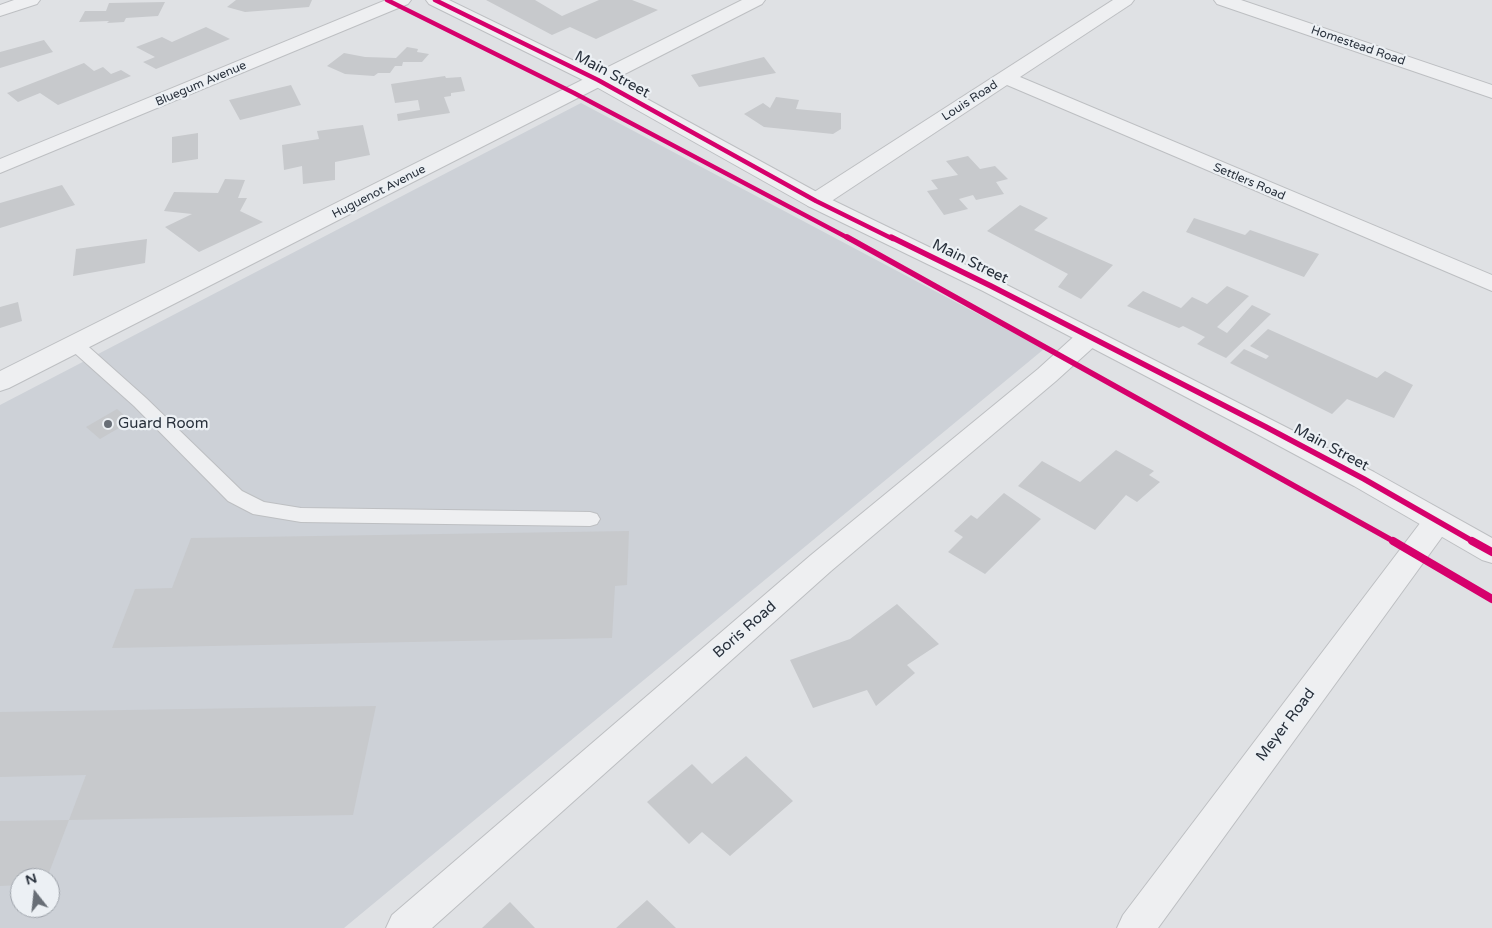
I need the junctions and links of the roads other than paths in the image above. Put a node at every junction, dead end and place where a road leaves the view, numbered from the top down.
1 (31, 0) edge
2 (402, 0) edge
3 (435, 0) edge
4 (756, 0) edge
5 (1125, 0) edge
6 (1223, 0) edge
7 (0, 11) edge
8 (1006, 78) junction
9 (598, 80) junction
10 (1492, 92) edge
11 (0, 167) edge
12 (816, 201) junction
13 (1492, 284) edge
14 (1089, 337) junction
15 (75, 344) junction
16 (0, 382) edge
17 (590, 518) dead end
18 (1437, 522) junction
19 (1492, 552) edge
20 (405, 928) edge
21 (1136, 928) edge

1 - 7 street
2 - 11 street, Bluegum Avenue
3 - 9 street, Main Street
4 - 9 street, Huguenot Avenue
5 - 8 street, Louis Road
6 - 10 street, Homestead Road
8 - 12 street, Louis Road
8 - 13 street, Settlers Road
9 - 12 street, Main Street
9 - 15 street, Huguenot Avenue
12 - 14 street, Main Street
14 - 18 street, Main Street
14 - 20 street, Boris Road
15 - 16 street, Huguenot Avenue
15 - 17 lane
18 - 19 street, Main Street
18 - 21 street, Meyer Road

